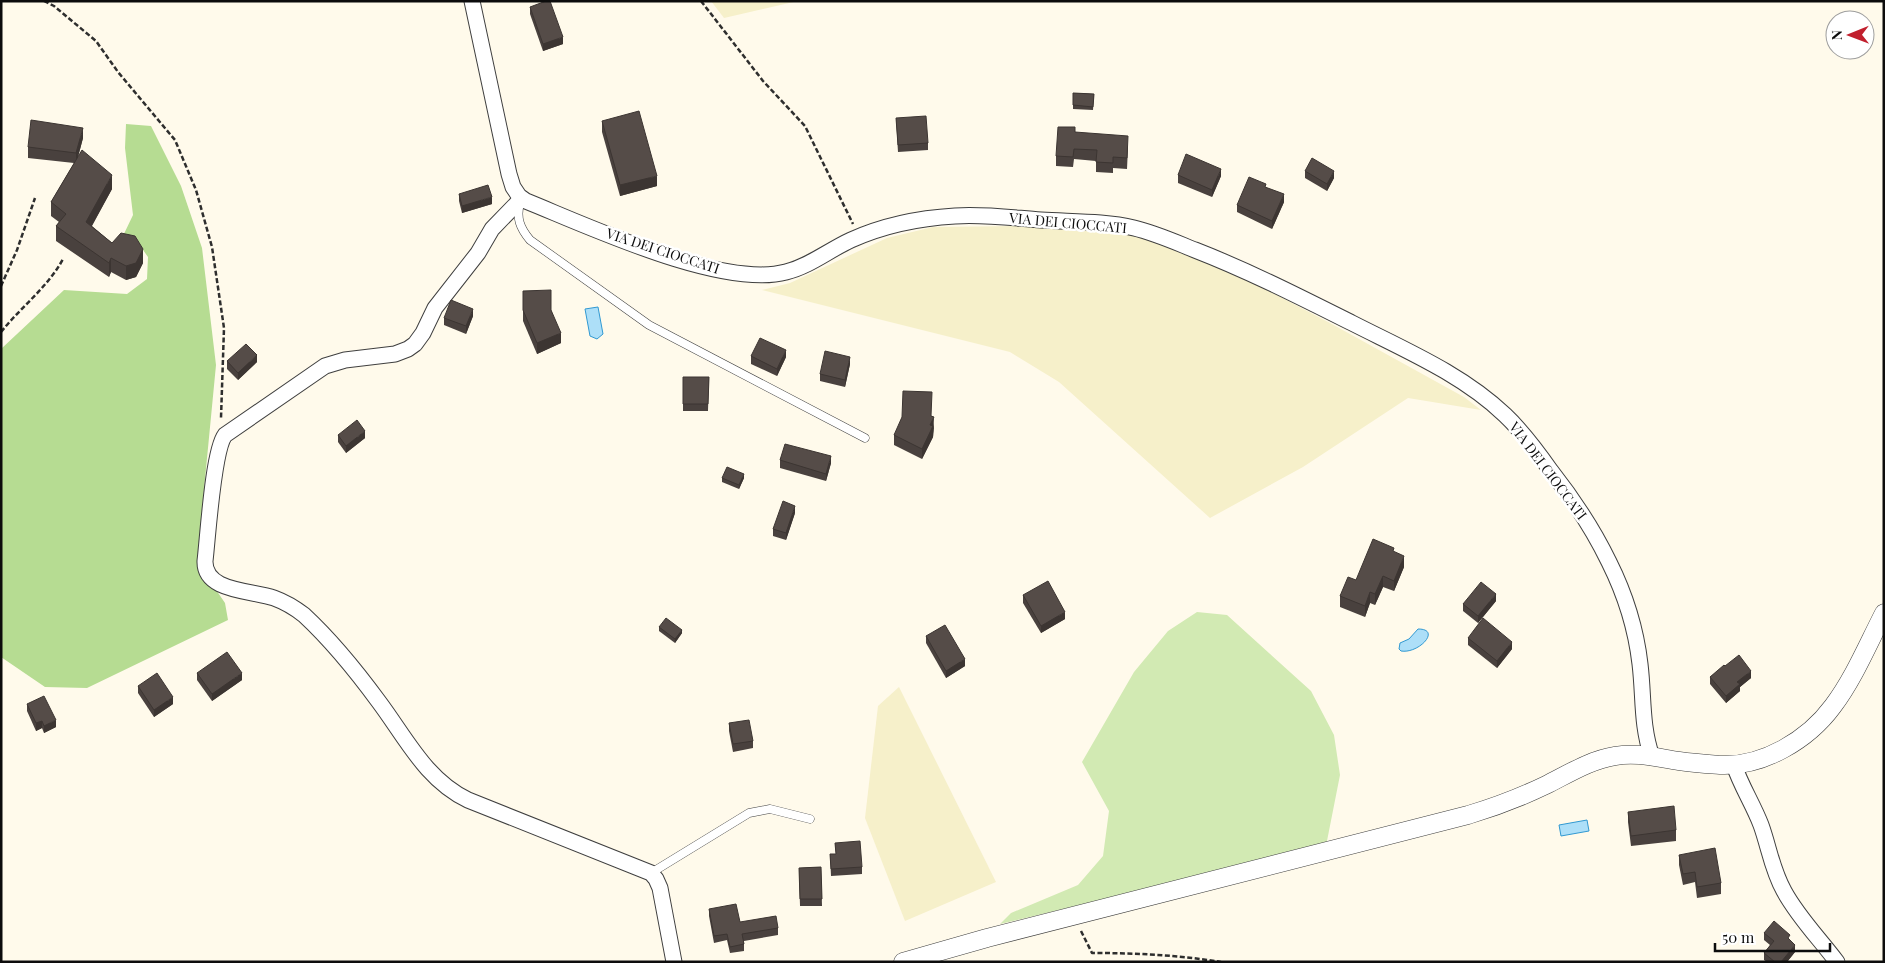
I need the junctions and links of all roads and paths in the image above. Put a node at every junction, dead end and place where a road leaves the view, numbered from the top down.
1 (44, 1) edge
2 (472, 1) edge
3 (701, 1) edge
4 (35, 198) dead end
5 (521, 198) junction
6 (859, 237) junction
7 (63, 259) dead end
8 (1, 286) edge
9 (1, 332) edge
10 (865, 438) dead end
11 (220, 444) junction
12 (1884, 613) edge
13 (1652, 757) junction
14 (1734, 765) junction
15 (810, 819) dead end
16 (651, 873) junction
17 (1077, 915) junction
18 (674, 962) edge
19 (903, 962) edge
20 (1221, 962) edge
21 (1837, 962) edge

1 - 11 path
2 - 5 street
3 - 6 path
4 - 8 path
5 - 6 street, VIA DEI CIOCCATI
5 - 10 lane
5 - 11 street
6 - 13 street, VIA DEI CIOCCATI
7 - 9 path
11 - 16 street
12 - 14 street
13 - 14 street
13 - 17 street
14 - 21 street
15 - 16 lane
16 - 18 street
17 - 19 street
17 - 20 path

